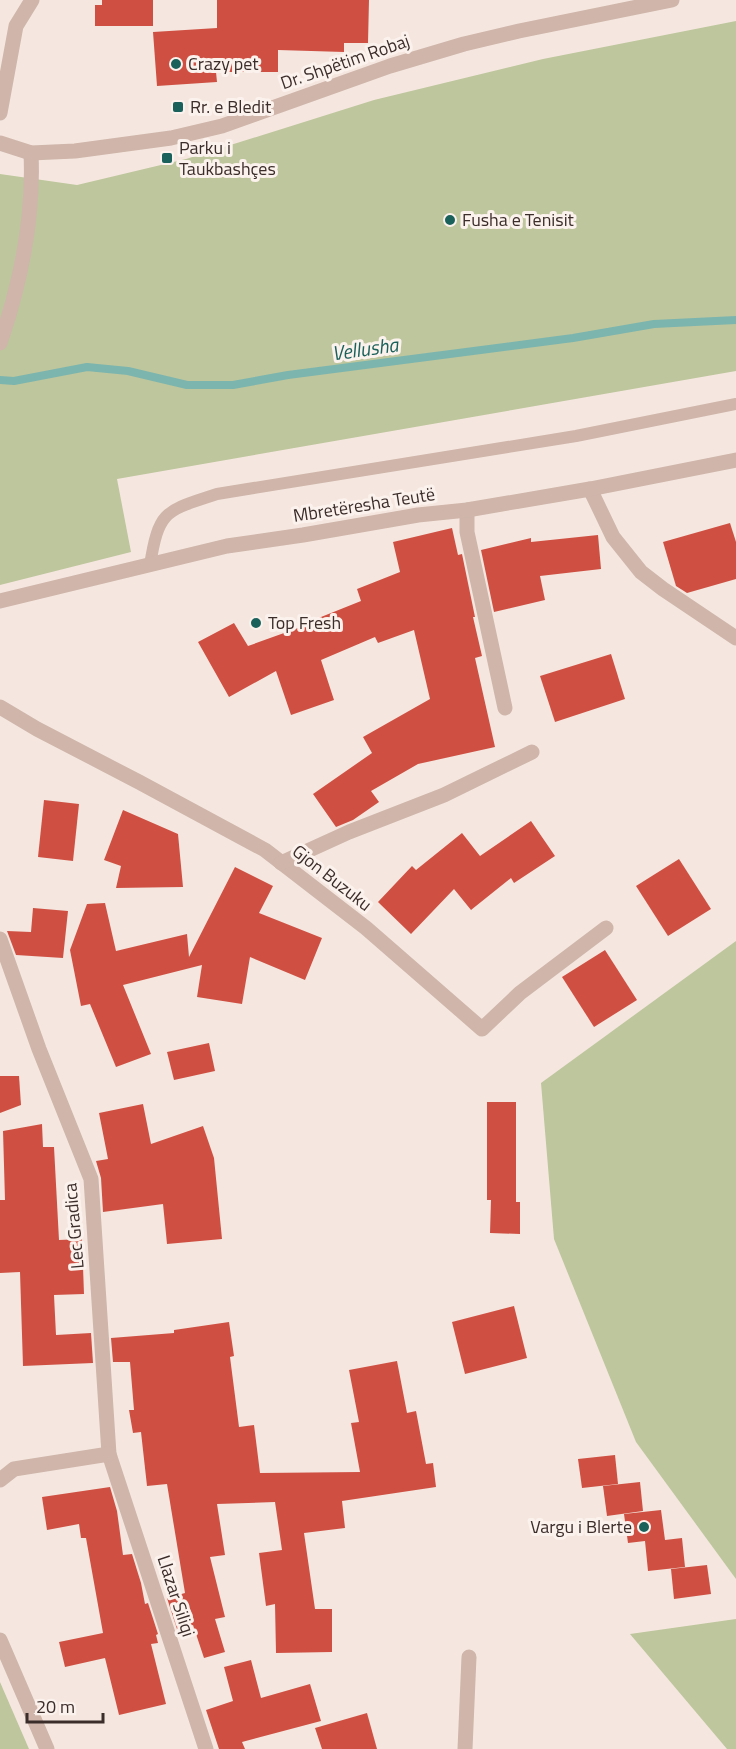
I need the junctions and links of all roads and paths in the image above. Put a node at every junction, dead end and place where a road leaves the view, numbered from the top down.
1 (32, 0) edge
2 (672, 0) edge
3 (0, 113) edge
4 (0, 142) edge
5 (31, 153) junction
6 (0, 343) edge
7 (736, 404) edge
8 (736, 460) edge
9 (590, 489) junction
10 (467, 510) junction
11 (150, 565) junction
12 (0, 601) edge
13 (736, 638) edge
14 (0, 707) edge
15 (505, 708) dead end
16 (532, 752) dead end
17 (281, 863) junction
18 (606, 928) dead end
19 (0, 939) edge
20 (109, 1454) junction
21 (0, 1480) edge
22 (0, 1640) edge
23 (469, 1657) dead end
24 (47, 1749) edge
25 (206, 1749) edge
26 (465, 1749) edge

1 - 3 street
2 - 5 street, Dr. Shpëtim Robaj
4 - 5 street
5 - 6 street
7 - 11 lane
8 - 9 street, Mbretëresha Teutë
9 - 10 street, Mbretëresha Teutë
9 - 13 street
10 - 11 street, Mbretëresha Teutë
10 - 15 street
11 - 12 street, Mbretëresha Teutë
14 - 17 street, Gjon Buzuku
16 - 17 street
17 - 18 street, Gjon Buzuku
19 - 20 street, Lec Gradica
20 - 21 street
20 - 25 street, Llazar Siliqi
22 - 24 street
23 - 26 street

